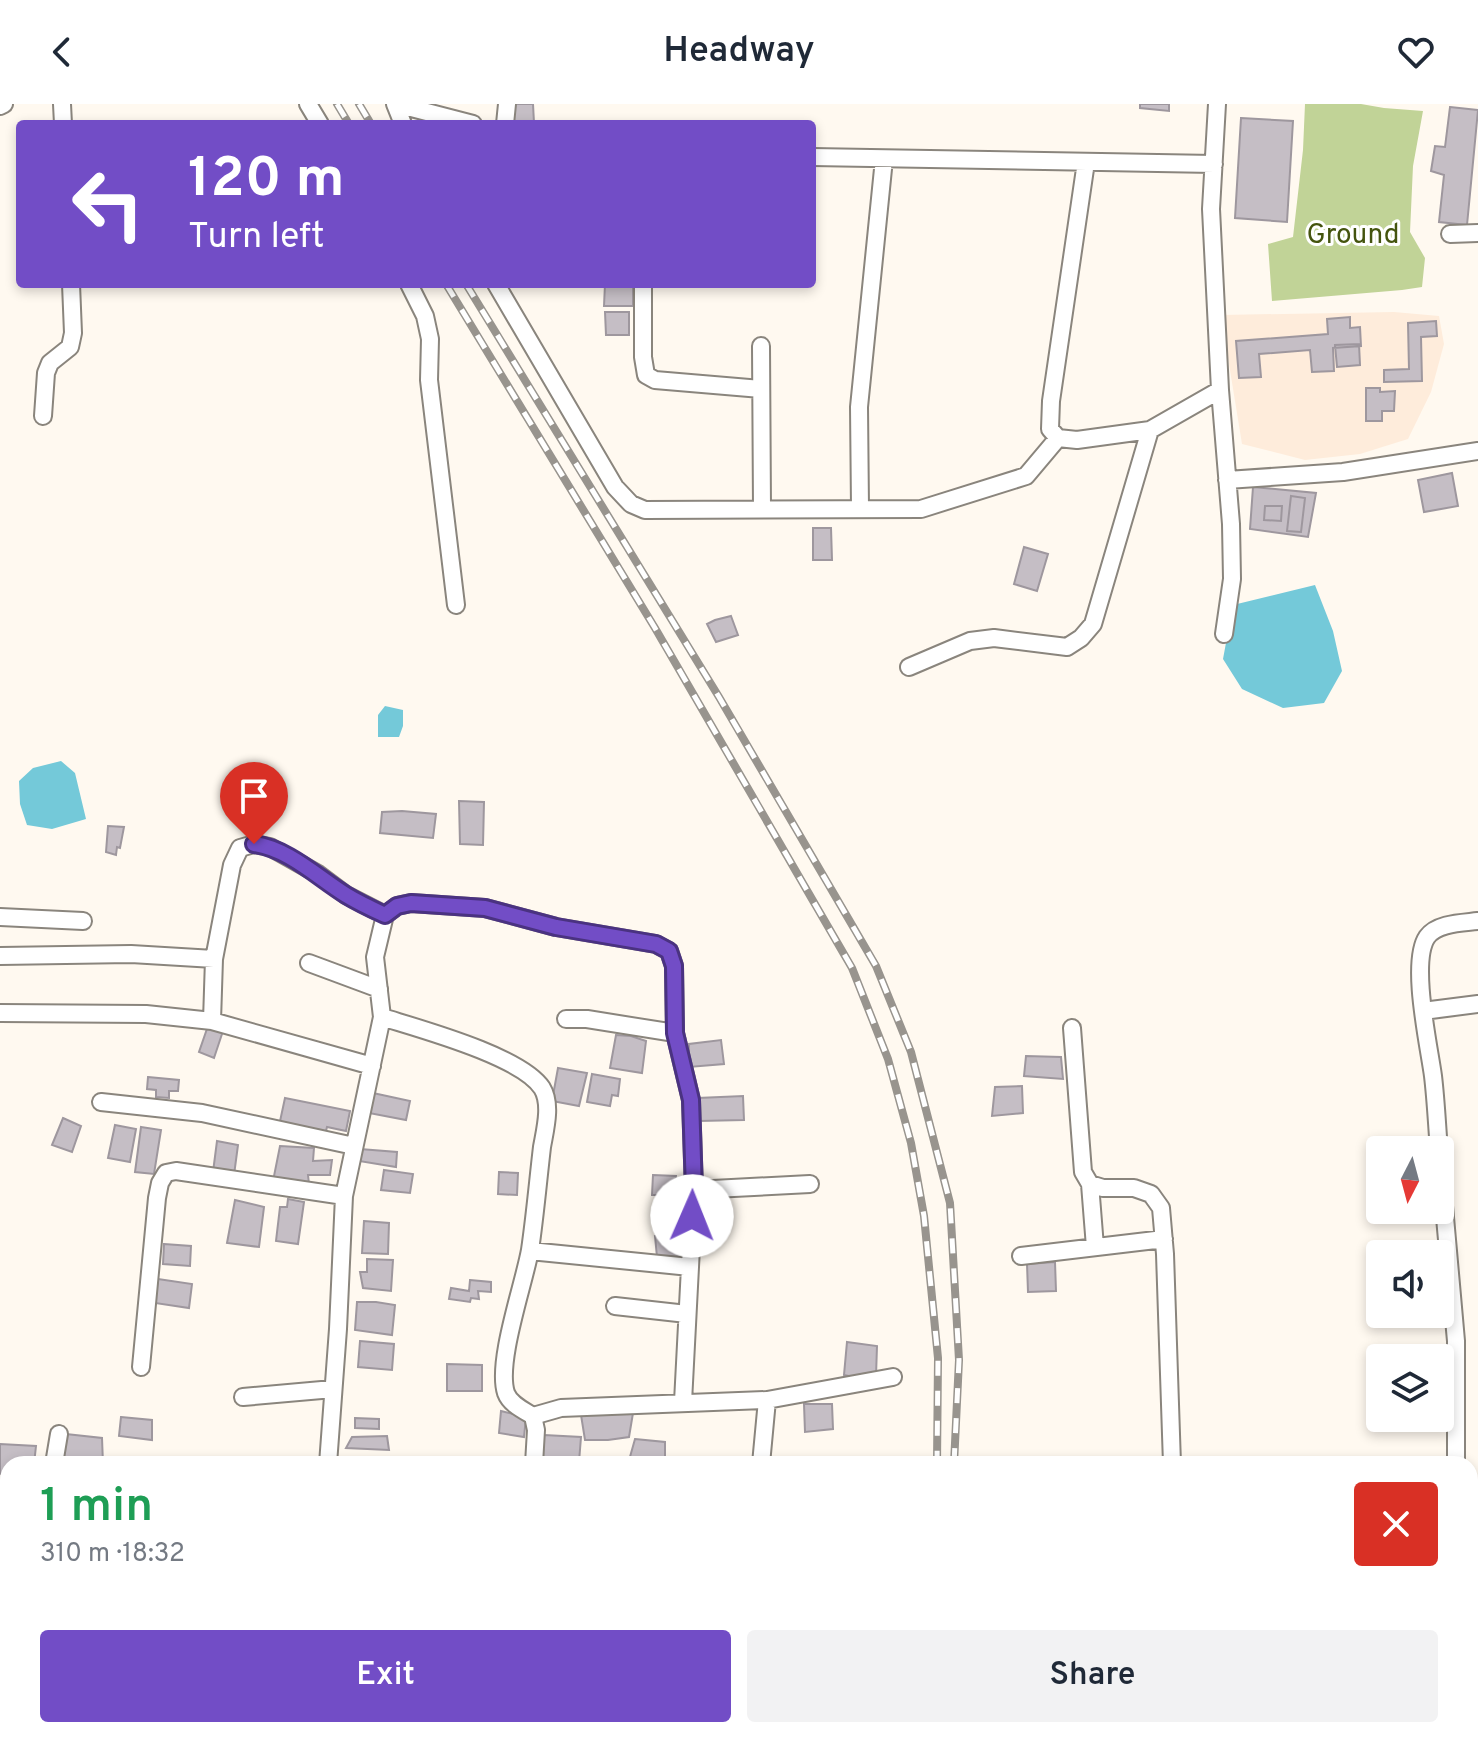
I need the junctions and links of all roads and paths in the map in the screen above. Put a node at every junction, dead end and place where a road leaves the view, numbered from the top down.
1 (395, 104) edge
2 (1217, 104) edge
3 (457, 120) edge
4 (816, 157) edge
5 (884, 159) junction
6 (1086, 162) junction
7 (1214, 164) junction
8 (1478, 233) edge
9 (1450, 234) dead end
10 (71, 288) edge
11 (411, 288) edge
12 (498, 288) edge
13 (643, 288) edge
14 (761, 346) dead end
15 (761, 389) junction
16 (1220, 390) junction
17 (43, 416) dead end
18 (1150, 430) junction
19 (1058, 438) junction
20 (1478, 451) edge
21 (1227, 480) junction
22 (860, 508) junction
23 (762, 509) junction
24 (456, 605) dead end
25 (1224, 634) dead end
26 (909, 667) dead end
27 (385, 915) junction
28 (0, 917) edge
29 (83, 921) dead end
30 (1478, 921) edge
31 (0, 956) edge
32 (214, 959) junction
33 (309, 963) dead end
34 (379, 989) junction
35 (1478, 1004) edge
36 (1423, 1011) junction
37 (0, 1013) edge
38 (382, 1017) junction
39 (566, 1019) dead end
40 (212, 1021) junction
41 (1072, 1028) dead end
42 (675, 1033) junction
43 (372, 1066) junction
44 (101, 1102) dead end
45 (1438, 1136) edge
46 (354, 1146) junction
47 (810, 1184) dead end
48 (1090, 1184) junction
49 (694, 1190) junction
50 (344, 1196) junction
51 (1446, 1224) edge
52 (1164, 1239) junction
53 (1095, 1247) junction
54 (530, 1251) junction
55 (1021, 1256) dead end
56 (690, 1267) junction
57 (615, 1306) dead end
58 (687, 1314) junction
59 (141, 1367) dead end
60 (893, 1377) dead end
61 (333, 1389) junction
62 (243, 1397) dead end
63 (767, 1400) junction
64 (683, 1402) junction
65 (533, 1416) junction
66 (59, 1434) dead end
67 (55, 1456) edge
68 (329, 1456) edge
69 (534, 1456) edge
70 (762, 1456) edge
71 (1172, 1456) edge
72 (1456, 1456) edge

1 - 3 street
2 - 7 street
4 - 5 street
5 - 6 street
5 - 22 street
6 - 7 street
6 - 19 street
7 - 16 street
8 - 9 street
10 - 17 street
11 - 24 street
12 - 23 street
13 - 15 street
14 - 15 street
15 - 23 street
16 - 18 street
16 - 21 street
18 - 19 street
18 - 26 street
19 - 22 street
20 - 21 street
21 - 25 street
22 - 23 street
27 - 32 street
27 - 34 street
27 - 42 street
28 - 29 street
30 - 36 street
31 - 32 street
32 - 40 street
33 - 34 street
34 - 38 street
35 - 36 street
36 - 45 street
37 - 40 street
38 - 43 street
38 - 54 street
39 - 42 street
40 - 43 street
41 - 48 street
42 - 49 street
43 - 46 street
44 - 46 street
46 - 50 street
47 - 49 street
48 - 52 street
48 - 53 street
49 - 56 street
50 - 59 street
50 - 61 street
51 - 72 street
52 - 53 street
52 - 71 street
53 - 55 street
54 - 56 street
54 - 65 street
56 - 58 street
57 - 58 street
58 - 64 street
60 - 63 street
61 - 62 street
61 - 68 street
63 - 64 street
63 - 70 street
64 - 65 street
65 - 69 street
66 - 67 street

